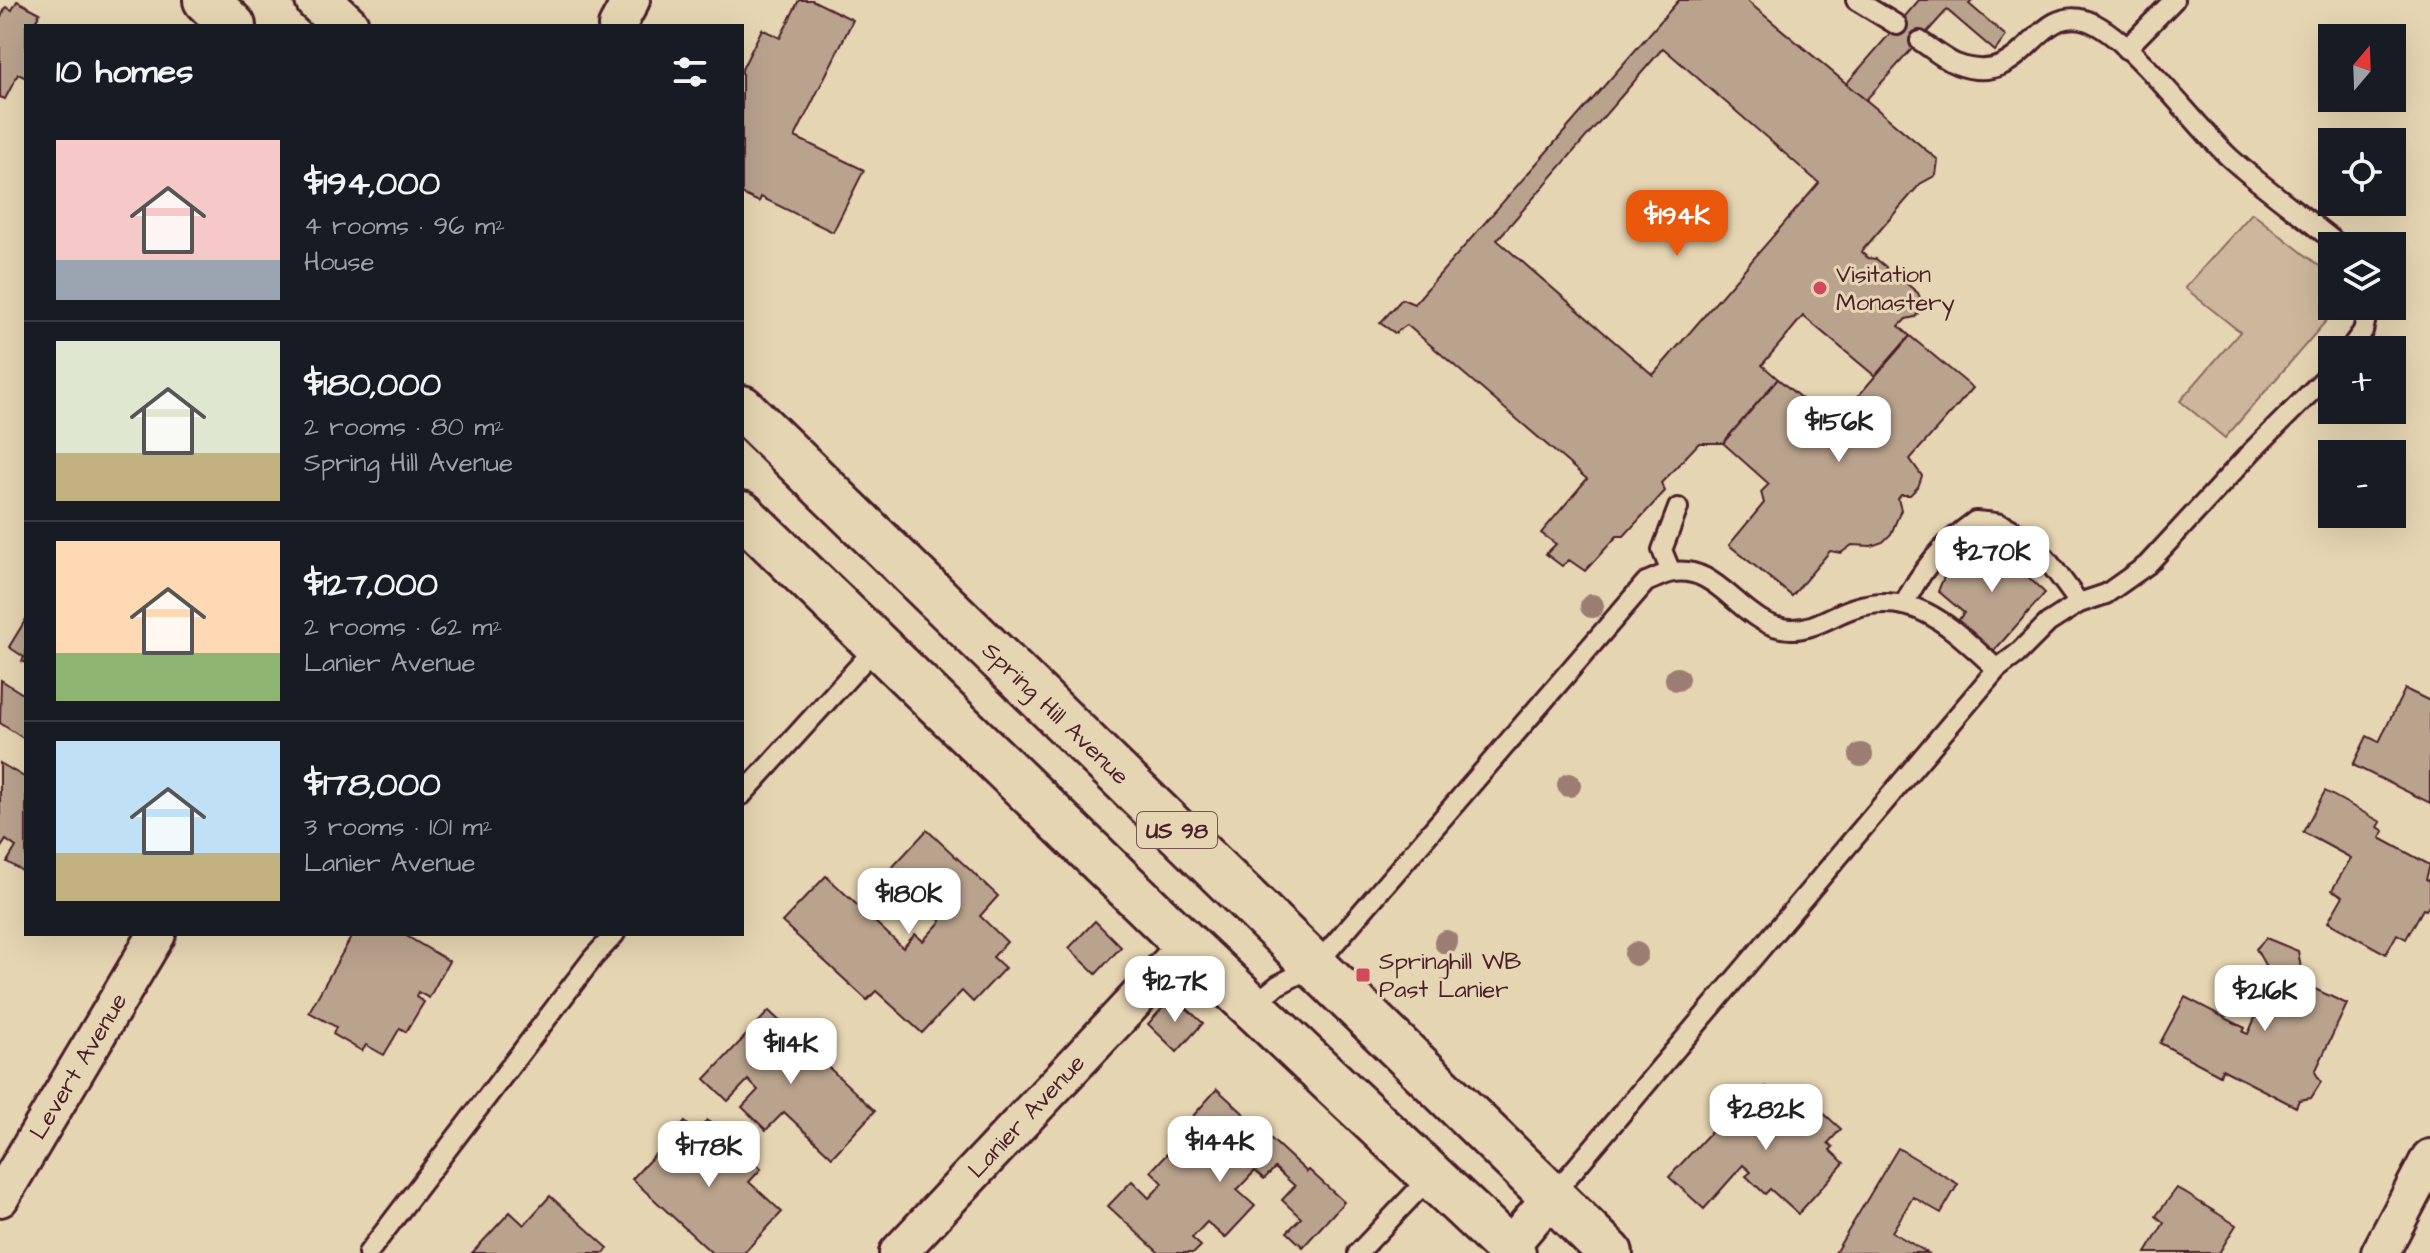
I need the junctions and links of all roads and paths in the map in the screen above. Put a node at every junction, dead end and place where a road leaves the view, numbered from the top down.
1 (206, 0) edge
2 (318, 0) edge
3 (631, 0) edge
4 (1856, 0) edge
5 (2174, 0) edge
6 (231, 24) edge
7 (344, 24) edge
8 (618, 24) edge
9 (1897, 25) dead end
10 (1920, 41) dead end
11 (2126, 49) junction
12 (2323, 232) edge
13 (2318, 385) edge
14 (744, 410) edge
15 (1678, 508) dead end
16 (744, 516) edge
17 (1671, 572) junction
18 (2079, 603) junction
19 (1904, 605) junction
20 (879, 644) junction
21 (1997, 669) junction
22 (744, 793) edge
23 (156, 936) edge
24 (613, 936) edge
25 (1187, 945) junction
26 (1316, 965) junction
27 (1252, 1006) junction
28 (2430, 1158) edge
29 (1431, 1176) junction
30 (1551, 1197) junction
31 (0, 1198) edge
32 (1510, 1251) edge
33 (368, 1253) edge
34 (898, 1253) edge
35 (1358, 1253) edge
36 (1610, 1253) edge
37 (2380, 1253) edge

1 - 6 main road
2 - 7 main road
3 - 8 street
4 - 9 lane
5 - 11 lane
10 - 11 lane
11 - 12 lane
13 - 18 lane
14 - 26 main road, Spring Hill Avenue / US 98
15 - 17 lane
16 - 20 main road, US 98
17 - 19 lane
17 - 26 lane
18 - 19 lane
18 - 21 lane
19 - 21 lane
20 - 22 lane
20 - 25 main road, US 98
21 - 30 lane
23 - 31 street, Levert Avenue
24 - 33 lane
25 - 27 main road, US 98
25 - 34 street, Lanier Avenue
26 - 27 lane
26 - 30 main road, Spring Hill Avenue / US 98
27 - 29 main road, US 98
28 - 37 street
29 - 32 main road, US 98
29 - 35 lane
30 - 32 street
30 - 36 main road, Spring Hill Avenue / US 98

